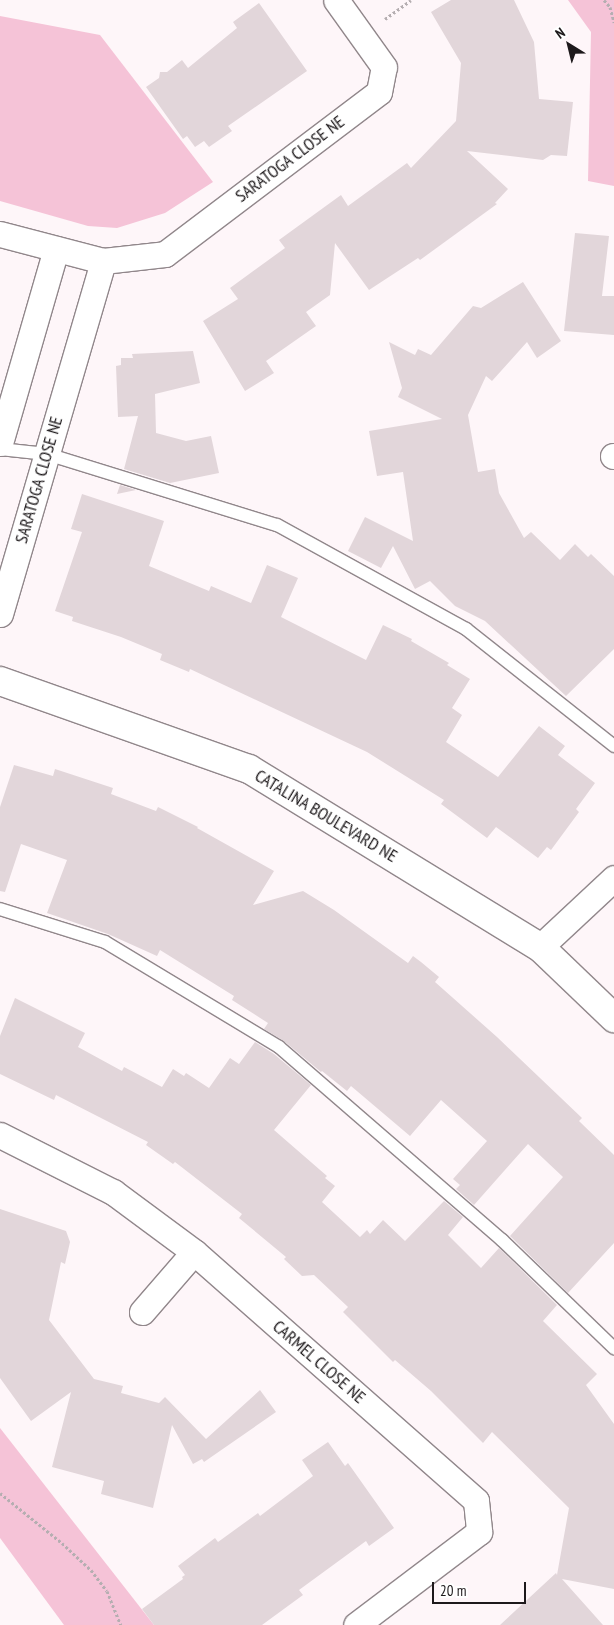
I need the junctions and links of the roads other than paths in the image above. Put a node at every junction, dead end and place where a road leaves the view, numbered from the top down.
1 (336, 0) edge
2 (0, 234) edge
3 (56, 249) junction
4 (103, 261) junction
5 (0, 442) edge
6 (0, 449) edge
7 (47, 454) junction
8 (0, 614) edge
9 (0, 682) edge
10 (614, 746) edge
11 (614, 878) edge
12 (0, 909) edge
13 (540, 947) junction
14 (614, 1018) edge
15 (0, 1134) edge
16 (194, 1252) junction
17 (142, 1312) dead end
18 (614, 1348) edge
19 (356, 1625) edge

1 - 4 street, SARATOGA CLOSE NE
2 - 3 street, SARATOGA CLOSE NE
3 - 4 street, SARATOGA CLOSE NE
3 - 5 street
4 - 7 street, SARATOGA CLOSE NE
6 - 7 lane
7 - 8 street, SARATOGA CLOSE NE
7 - 10 lane
9 - 13 street, CATALINA BOULEVARD NE
11 - 13 street
12 - 18 lane
13 - 14 street, CATALINA BOULEVARD NE
15 - 16 street, CARMEL CLOSE NE
16 - 17 street
16 - 19 street, CARMEL CLOSE NE

